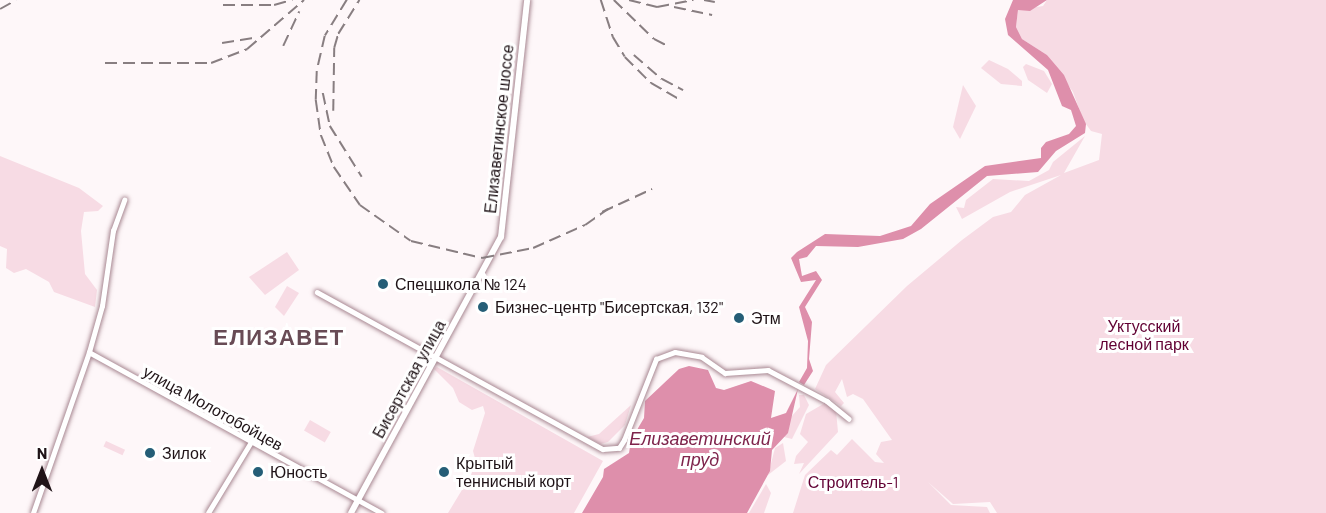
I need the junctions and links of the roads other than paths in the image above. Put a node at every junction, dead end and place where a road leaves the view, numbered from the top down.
1 (526, 0) edge
2 (124, 200) dead end
3 (491, 258) joint
4 (317, 292) dead end
5 (89, 352) junction
6 (436, 357) junction
7 (849, 419) dead end
8 (251, 442) junction
9 (358, 501) junction
10 (33, 513) edge
11 (208, 513) edge
12 (351, 513) edge
13 (382, 513) edge

1 - 3 main road, Елизаветинское шоссе
2 - 5 street
3 - 6 main road, Бисертская улица
4 - 6 street
5 - 8 street, улица Молотобойцев
5 - 10 street
6 - 7 street
6 - 9 main road, Бисертская улица
8 - 9 street, улица Молотобойцев
8 - 11 street
9 - 12 main road, Бисертская улица
9 - 13 street, улица Молотобойцев

